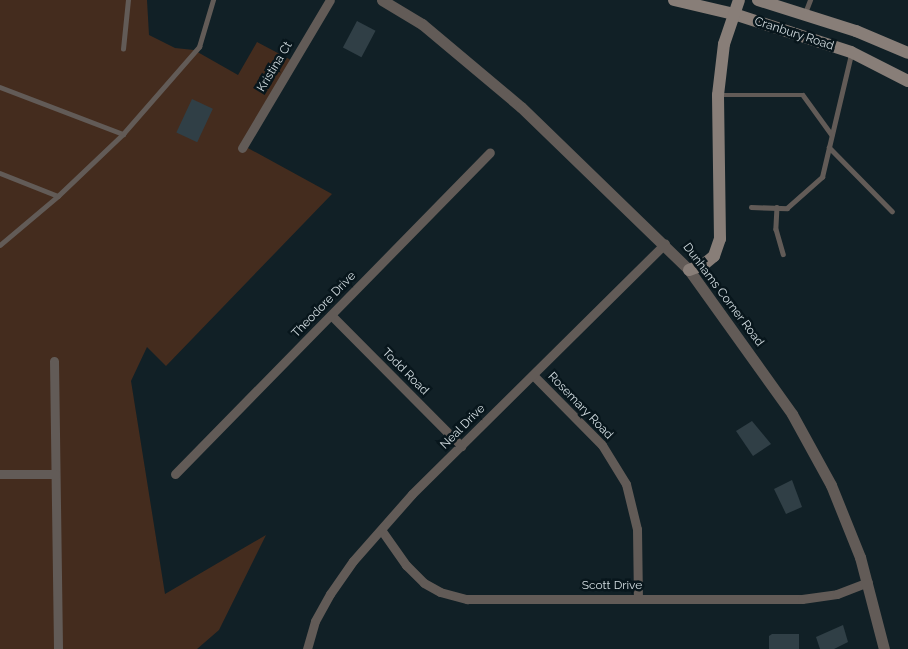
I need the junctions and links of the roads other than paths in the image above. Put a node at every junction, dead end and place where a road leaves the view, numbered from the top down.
1 (128, 0) edge
2 (213, 0) edge
3 (330, 0) edge
4 (382, 0) edge
5 (674, 0) edge
6 (739, 0) edge
7 (758, 0) edge
8 (810, 0) edge
9 (734, 14) junction
10 (804, 15) junction
11 (123, 48) dead end
12 (851, 52) junction
13 (908, 53) edge
14 (908, 80) edge
15 (0, 87) edge
16 (718, 95) junction
17 (123, 134) junction
18 (832, 135) junction
19 (829, 147) junction
20 (242, 148) dead end
21 (490, 152) dead end
22 (0, 173) edge
23 (58, 196) junction
24 (751, 206) dead end
25 (777, 208) junction
26 (892, 211) dead end
27 (665, 244) junction
28 (0, 245) edge
29 (784, 254) dead end
30 (689, 270) junction
31 (331, 315) junction
32 (54, 361) dead end
33 (533, 375) junction
34 (461, 446) junction
35 (0, 474) edge
36 (55, 474) junction
37 (175, 474) dead end
38 (382, 531) junction
39 (868, 582) junction
40 (638, 598) junction
41 (58, 649) edge
42 (308, 649) edge
43 (884, 649) edge

1 - 11 lane
2 - 17 lane
3 - 20 street, Kristina Ct
4 - 27 street, Dunhams Corner Road
5 - 9 main road, Cranbury Road
6 - 9 main road
7 - 10 main road, Cranbury Road
8 - 10 lane
9 - 12 main road, Cranbury Road
9 - 16 main road
10 - 13 main road, Cranbury Road
12 - 14 main road, Cranbury Road
12 - 18 lane
15 - 17 lane
16 - 18 lane
16 - 30 main road
17 - 23 lane
18 - 19 lane
19 - 25 lane
19 - 26 lane
21 - 31 street, Theodore Drive
22 - 23 lane
23 - 28 lane
24 - 25 lane
25 - 29 lane
27 - 30 street, Dunhams Corner Road
27 - 33 street, Neal Drive
30 - 39 street, Dunhams Corner Road
31 - 34 street, Todd Road
31 - 37 street, Theodore Drive
32 - 36 street
33 - 34 street, Neal Drive
33 - 40 street, Rosemary Road
34 - 38 street, Neal Drive
35 - 36 street
36 - 41 street
38 - 40 street, Scott Drive
38 - 42 street, Neal Drive
39 - 40 street, Scott Drive
39 - 43 street, Dunhams Corner Road

